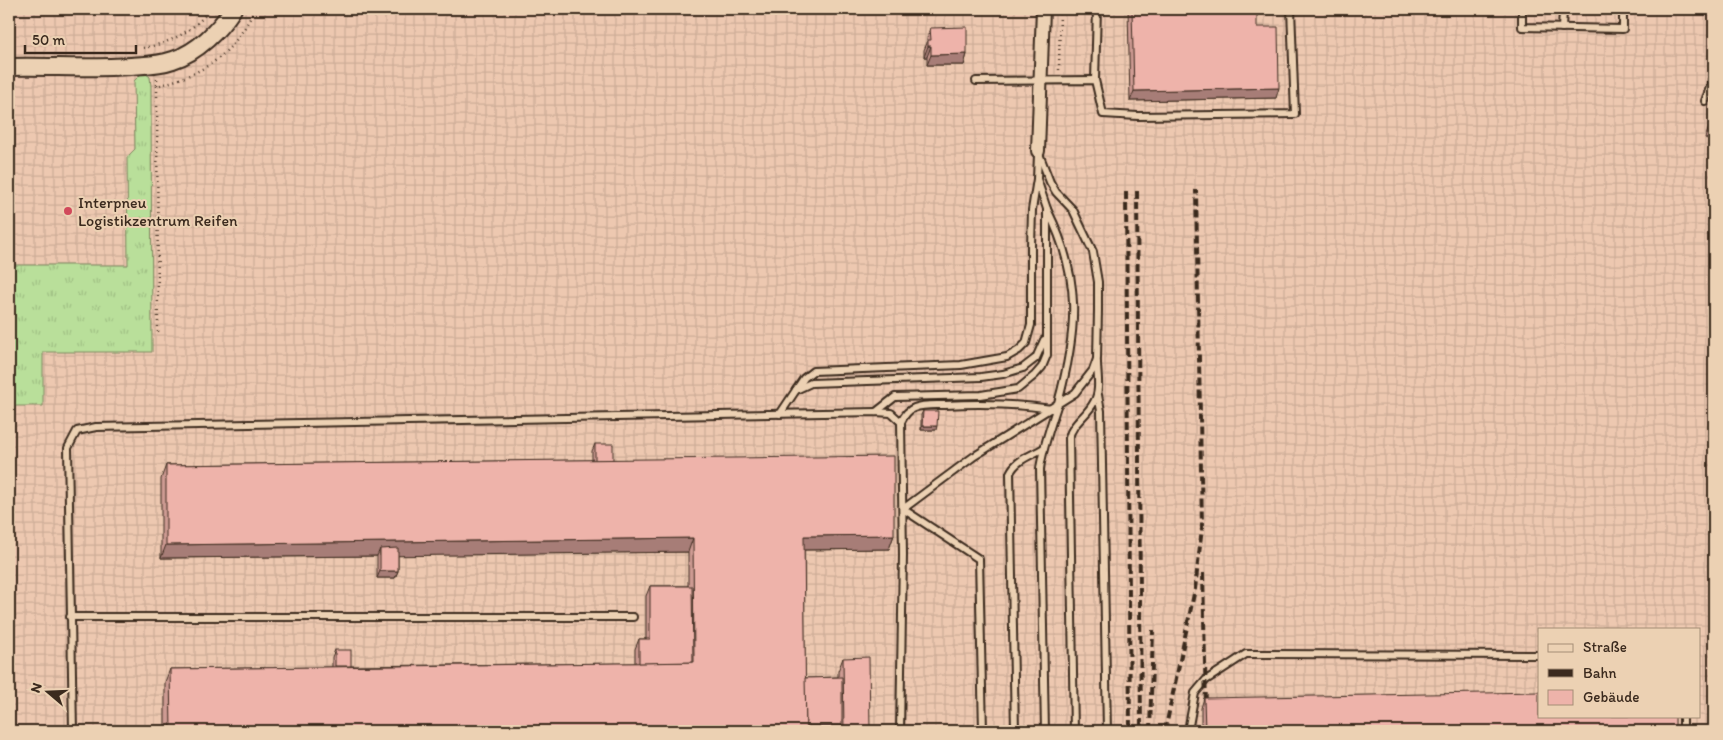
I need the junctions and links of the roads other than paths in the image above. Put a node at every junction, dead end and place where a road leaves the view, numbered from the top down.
1 (233, 9) edge
2 (1043, 9) edge
3 (1097, 9) edge
4 (1291, 9) edge
5 (1522, 9) edge
6 (1623, 9) edge
7 (1563, 11) dead end
8 (1562, 28) junction
9 (9, 67) edge
10 (1714, 77) edge
11 (1041, 80) junction
12 (1094, 80) junction
13 (976, 81) dead end
14 (1706, 101) dead end
15 (1038, 151) junction
16 (1037, 179) junction
17 (1047, 209) junction
18 (1047, 332) junction
19 (1097, 359) junction
20 (796, 390) junction
21 (1097, 394) junction
22 (1054, 407) junction
23 (876, 412) junction
24 (780, 414) junction
25 (901, 422) junction
26 (1042, 449) junction
27 (903, 509) junction
28 (70, 616) junction
29 (633, 617) dead end
30 (1538, 655) edge
31 (1683, 718) edge
32 (72, 731) edge
33 (900, 731) edge
34 (983, 731) edge
35 (1015, 731) edge
36 (1045, 731) edge
37 (1074, 731) edge
38 (1107, 731) edge
39 (1188, 731) edge
40 (1683, 731) edge

1 - 9 street
2 - 11 street
3 - 12 lane
4 - 12 lane
5 - 8 lane
6 - 8 lane
7 - 8 lane
10 - 14 lane
11 - 12 lane
11 - 13 lane
11 - 15 street
15 - 16 lane
15 - 19 lane
16 - 17 lane
16 - 20 lane
17 - 18 lane
17 - 22 lane
18 - 20 lane
18 - 23 lane
19 - 21 lane
19 - 22 lane
20 - 24 lane
21 - 37 lane
21 - 38 lane
22 - 25 lane
22 - 26 lane
22 - 27 lane
23 - 24 lane
23 - 25 lane
24 - 28 lane
25 - 27 lane
26 - 35 lane
26 - 36 lane
27 - 33 lane
27 - 34 lane
28 - 29 lane
28 - 32 lane
30 - 39 lane
31 - 40 lane

